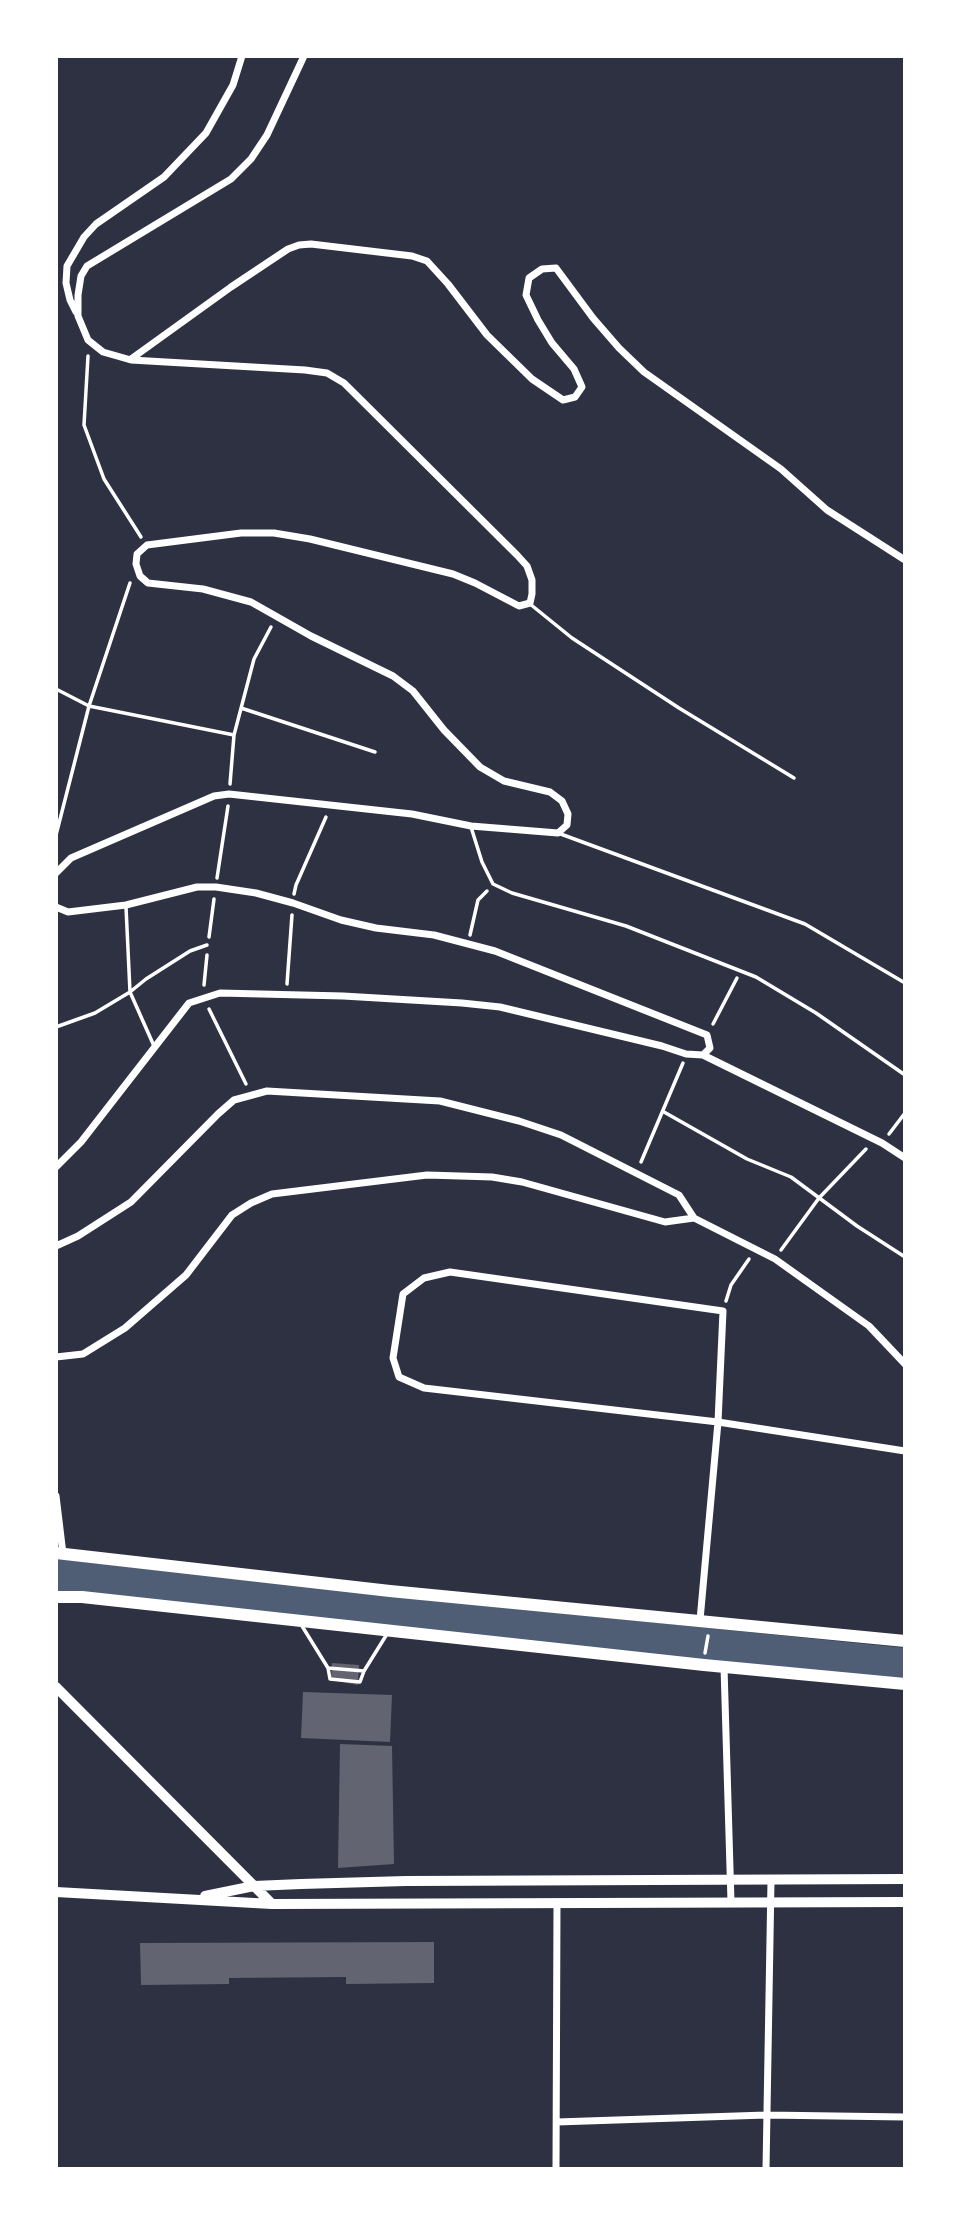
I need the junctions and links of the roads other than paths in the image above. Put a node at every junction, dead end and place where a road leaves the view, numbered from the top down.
1 (242, 56) edge
2 (304, 56) edge
3 (78, 316) junction
4 (131, 360) junction
5 (905, 560) edge
6 (530, 603) junction
7 (794, 778) dead end
8 (471, 826) junction
9 (558, 833) junction
10 (56, 873) edge
11 (126, 905) junction
12 (56, 907) edge
13 (207, 945) road end
14 (905, 984) edge
15 (130, 992) junction
16 (56, 1027) edge
17 (154, 1046) junction
18 (703, 1055) junction
19 (905, 1075) edge
20 (905, 1158) edge
21 (56, 1167) edge
22 (694, 1218) junction
23 (56, 1245) edge
24 (56, 1357) edge
25 (905, 1364) edge
26 (718, 1422) junction
27 (905, 1451) edge
28 (56, 1496) edge
29 (59, 1553) edge
30 (56, 1597) edge
31 (700, 1620) junction
32 (300, 1621) junction
33 (389, 1631) junction
34 (905, 1641) edge
35 (724, 1667) junction
36 (328, 1668) junction
37 (364, 1671) junction
38 (905, 1684) edge
39 (56, 1686) edge
40 (905, 1879) edge
41 (731, 1880) junction
42 (467, 1881) junction
43 (771, 1881) junction
44 (254, 1886) junction
45 (56, 1892) edge
46 (191, 1899) junction
47 (731, 1902) junction
48 (769, 1902) junction
49 (905, 1902) edge
50 (467, 1903) junction
51 (558, 1903) junction
52 (272, 1904) junction
53 (766, 2115) junction
54 (905, 2118) edge
55 (557, 2122) junction
56 (556, 2169) edge
57 (766, 2169) edge

1 - 3 street
2 - 3 street
3 - 4 street
4 - 5 street
4 - 6 street
6 - 7 lane
6 - 9 street
8 - 9 street
8 - 10 street
8 - 19 lane
9 - 14 lane
11 - 12 street
11 - 15 lane
11 - 18 street
13 - 15 lane
15 - 16 lane
15 - 17 lane
17 - 18 street
17 - 21 street
18 - 20 street
22 - 23 street
22 - 24 street
22 - 25 street
26 - 26 street
26 - 27 street
26 - 31 street
28 - 29 street
29 - 31 highway
30 - 32 highway
31 - 34 highway
32 - 33 highway
32 - 36 lane
33 - 35 highway
33 - 37 lane
35 - 38 highway
35 - 41 street
36 - 37 lane
36 - 37 lane
39 - 44 main road
40 - 43 main road
41 - 42 main road
41 - 43 main road
41 - 47 street
42 - 44 main road
42 - 50 main road
43 - 48 street
44 - 46 main road
44 - 52 main road
45 - 46 main road
46 - 52 main road
47 - 48 main road
47 - 51 main road
48 - 49 main road
48 - 53 street
50 - 51 main road
50 - 52 main road
51 - 55 street
53 - 54 street
53 - 55 street
53 - 57 street
55 - 56 street

